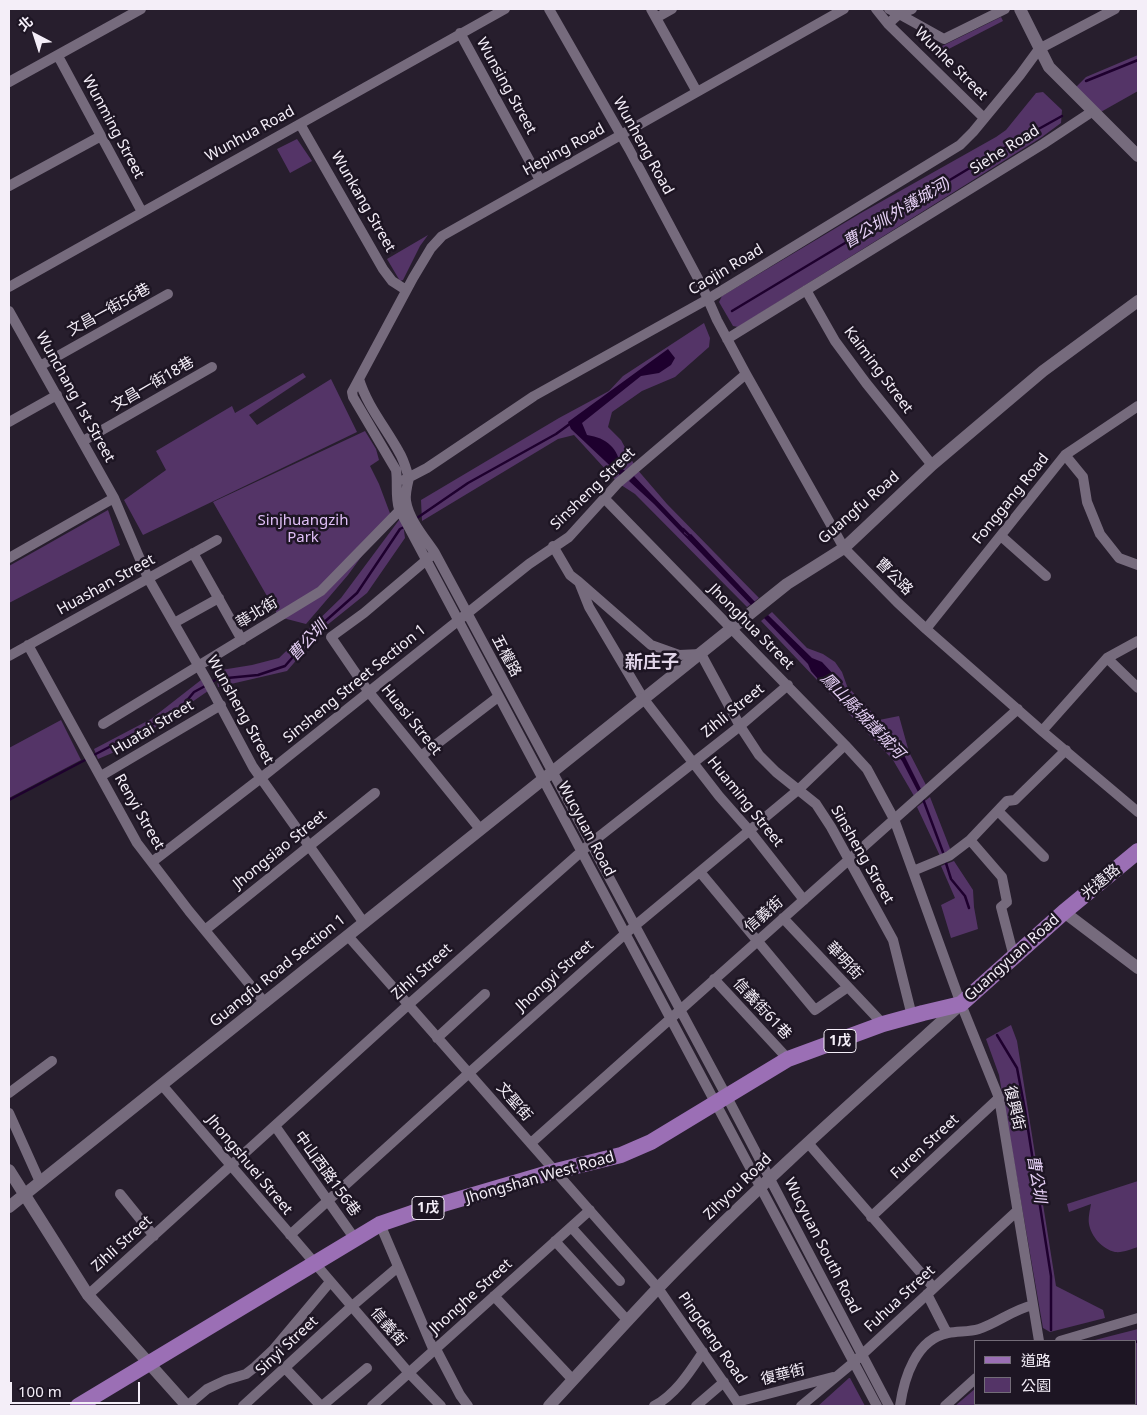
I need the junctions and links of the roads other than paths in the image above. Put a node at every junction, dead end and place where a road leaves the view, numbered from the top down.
1 (141, 9) edge
2 (506, 9) edge
3 (548, 9) edge
4 (672, 9) edge
5 (844, 9) edge
6 (876, 9) edge
7 (912, 9) edge
8 (1005, 9) edge
9 (1020, 9) edge
10 (1115, 9) edge
11 (894, 11) edge
12 (653, 13) edge
13 (888, 24) junction
14 (460, 33) junction
15 (1039, 48) junction
16 (58, 56) junction
17 (9, 82) edge
18 (697, 92) junction
19 (1093, 111) junction
20 (984, 118) junction
21 (300, 124) junction
22 (101, 136) junction
23 (621, 136) junction
24 (1138, 156) edge
25 (540, 180) junction
26 (9, 186) edge
27 (142, 212) junction
28 (9, 287) edge
29 (406, 290) junction
30 (806, 290) junction
31 (168, 294) dead end
32 (708, 299) junction
33 (1138, 301) edge
34 (9, 311) edge
35 (727, 339) junction
36 (40, 366) junction
37 (212, 367) dead end
38 (746, 374) junction
39 (359, 379) junction
40 (57, 395) junction
41 (1138, 406) edge
42 (9, 422) edge
43 (83, 441) junction
44 (1065, 456) junction
45 (932, 465) junction
46 (409, 478) junction
47 (398, 482) junction
48 (114, 498) junction
49 (604, 498) junction
50 (404, 509) junction
51 (415, 530) junction
52 (1001, 536) junction
53 (217, 540) dead end
54 (553, 546) junction
55 (844, 548) junction
56 (193, 553) junction
57 (435, 553) junction
58 (9, 558) edge
59 (426, 560) junction
60 (1138, 566) edge
61 (1046, 576) dead end
62 (148, 578) junction
63 (580, 582) junction
64 (218, 598) junction
65 (467, 614) junction
66 (458, 621) junction
67 (174, 623) junction
68 (731, 629) junction
69 (926, 629) junction
70 (242, 640) junction
71 (1138, 641) edge
72 (28, 645) junction
73 (702, 654) junction
74 (9, 656) edge
75 (1106, 658) junction
76 (198, 666) junction
77 (788, 685) junction
78 (1138, 688) edge
79 (368, 692) junction
80 (498, 697) junction
81 (643, 698) junction
82 (220, 705) junction
83 (1018, 709) junction
84 (103, 724) dead end
85 (740, 726) junction
86 (1042, 731) junction
87 (845, 745) junction
88 (1066, 750) junction
89 (421, 756) junction
90 (693, 762) junction
91 (101, 776) junction
92 (547, 776) junction
93 (261, 778) junction
94 (798, 790) junction
95 (374, 793) dead end
96 (998, 811) junction
97 (1138, 812) edge
98 (894, 819) junction
99 (480, 829) junction
100 (750, 830) junction
101 (970, 840) junction
102 (591, 843) junction
103 (308, 846) junction
104 (1138, 851) edge
105 (581, 852) junction
106 (1044, 857) dead end
107 (849, 861) junction
108 (152, 862) junction
109 (913, 871) junction
110 (700, 872) junction
111 (804, 900) junction
112 (1064, 912) junction
113 (783, 918) junction
114 (364, 923) junction
115 (635, 926) junction
116 (205, 930) junction
117 (625, 934) junction
118 (348, 936) junction
119 (758, 940) junction
120 (1014, 957) junction
121 (1138, 968) edge
122 (714, 979) junction
123 (848, 987) junction
124 (485, 994) dead end
125 (265, 1003) junction
126 (961, 1004) junction
127 (408, 1005) junction
128 (679, 1009) junction
129 (912, 1016) junction
130 (670, 1018) junction
131 (883, 1024) junction
132 (437, 1038) junction
133 (788, 1059) junction
134 (52, 1061) dead end
135 (468, 1073) junction
136 (162, 1085) junction
137 (9, 1094) edge
138 (999, 1098) junction
139 (721, 1100) junction
140 (9, 1113) edge
141 (274, 1126) junction
142 (531, 1143) junction
143 (808, 1143) junction
144 (231, 1166) junction
145 (9, 1170) edge
146 (556, 1172) junction
147 (40, 1182) junction
148 (765, 1184) junction
149 (120, 1194) dead end
150 (24, 1196) junction
151 (328, 1200) junction
152 (9, 1207) edge
153 (590, 1210) junction
154 (1017, 1211) junction
155 (871, 1217) junction
156 (380, 1224) junction
157 (571, 1227) junction
158 (290, 1235) junction
159 (154, 1236) junction
160 (355, 1239) junction
161 (555, 1241) junction
162 (314, 1264) junction
163 (398, 1267) junction
164 (620, 1281) dead end
165 (330, 1282) junction
166 (658, 1288) junction
167 (931, 1291) junction
168 (88, 1295) junction
169 (494, 1296) junction
170 (1032, 1305) junction
171 (351, 1307) junction
172 (1138, 1318) edge
173 (628, 1320) junction
174 (946, 1333) junction
175 (1039, 1340) edge
176 (1063, 1340) edge
177 (435, 1350) junction
178 (703, 1352) junction
179 (858, 1358) junction
180 (147, 1363) junction
181 (285, 1368) junction
182 (366, 1368) dead end
183 (409, 1374) junction
184 (837, 1376) junction
185 (573, 1380) junction
186 (974, 1380) edge
187 (724, 1382) junction
188 (739, 1404) edge
189 (78, 1406) edge
190 (187, 1406) edge
191 (243, 1406) edge
192 (322, 1406) edge
193 (372, 1406) edge
194 (441, 1406) edge
195 (468, 1406) edge
196 (549, 1406) edge
197 (654, 1406) edge
198 (696, 1406) edge
199 (801, 1406) edge
200 (877, 1406) edge
201 (889, 1406) edge
202 (900, 1406) edge
203 (945, 1406) edge

1 - 16 street
2 - 14 street, Wunhua Road
3 - 23 street, Wunheng Road
4 - 12 street
5 - 18 street, Heping Road
6 - 13 street, Wunhe Street
7 - 11 street
8 - 11 street
9 - 15 street
10 - 15 street
11 - 13 street
12 - 18 street
13 - 20 street, Wunhe Street
14 - 21 street, Wunhua Road
14 - 25 street, Wunsing Street
15 - 19 street
15 - 20 street, Caojin Road
16 - 17 street
16 - 22 street, Wunming Street
18 - 23 street, Heping Road
19 - 24 street
19 - 30 street, Siehe Road
20 - 32 street, Caojin Road
21 - 27 street, Wunhua Road
21 - 29 street, Wunkang Street
22 - 26 street
22 - 27 street, Wunming Street
23 - 25 street, Heping Road
23 - 32 street, Wunheng Road
25 - 29 street, Heping Road
27 - 28 street, Wunhua Road
29 - 39 street, Heping Road
30 - 35 street, Siehe Road
30 - 45 street, Kaiming Street
31 - 36 street, 文昌一街56巷
32 - 35 street, 曹公路
32 - 46 street, Caojin Road
33 - 45 street, Guangfu Road
34 - 36 street, Wunchang 1st Street
35 - 38 street, 曹公路
36 - 40 street, Wunchang 1st Street
37 - 43 street, 文昌一街18巷
38 - 49 street, Sinsheng Street
38 - 55 street, 曹公路
39 - 46 street
39 - 47 street, Heping Road
40 - 42 street
40 - 43 street, Wunchang 1st Street
41 - 44 street, Fonggang Road
43 - 48 street, Wunchang 1st Street
44 - 52 street, Fonggang Road
44 - 60 street
45 - 55 street, Guangfu Road
46 - 47 street, Caojin Road
46 - 50 street
47 - 50 street, Wucyuan Road
48 - 58 street
48 - 62 street, Wunsheng Street
49 - 54 street, Sinsheng Street
49 - 68 street, Jhonghua Street
50 - 51 street, Wucyuan Road
50 - 70 street, 華北街
51 - 57 street, 五權路
51 - 59 street, Wucyuan Road
52 - 61 street
52 - 69 street, Fonggang Road
53 - 56 street, Huashan Street
54 - 63 street, Huaming Street
54 - 65 street, Sinsheng Street
55 - 68 street, Guangfu Road
55 - 69 street, 曹公路
56 - 62 street, Huashan Street
56 - 64 street
57 - 59 street, Huasi Street
57 - 65 street, 五權路
59 - 66 street, Wucyuan Road
59 - 79 street, Huasi Street
62 - 67 street, Wunsheng Street
62 - 72 street, Huashan Street
63 - 73 street
63 - 81 street, Huaming Street
64 - 67 street
64 - 70 street
65 - 66 street, Sinsheng Street
65 - 92 street, 五權路
66 - 79 street, Sinsheng Street Section 1
66 - 80 street, Wucyuan Road
67 - 76 street, Wunsheng Street
68 - 73 street, Guangfu Road
68 - 77 street, Jhonghua Street
69 - 83 street, 曹公路
70 - 76 street, 華北街
71 - 75 street
72 - 74 street, Huashan Street
72 - 91 street, Renyi Street
73 - 81 street, Guangfu Road
73 - 85 street, Sinsheng Street
75 - 78 street
75 - 86 street
76 - 82 street, Wunsheng Street
76 - 84 street, 華北街
77 - 85 street, Zihli Street
77 - 87 street, Jhonghua Street
79 - 89 street, Huasi Street
79 - 93 street, Sinsheng Street Section 1
80 - 89 street
80 - 92 street, Wucyuan Road
81 - 90 street, Huaming Street
81 - 92 street, Guangfu Road
82 - 91 street, Huatai Street
82 - 93 street, Wunsheng Street
83 - 86 street, 曹公路
83 - 98 street, 信義街
85 - 90 street, Zihli Street
85 - 94 street, Sinsheng Street
86 - 88 street, 曹公路
87 - 94 street, Jhongyi Street
87 - 98 street, Jhonghua Street
88 - 96 street
88 - 97 street, 曹公路
89 - 99 street, Huasi Street
90 - 100 street, Huaming Street
90 - 102 street, Zihli Street
91 - 108 street, Renyi Street
92 - 99 street, Guangfu Road Section 1
92 - 102 street, Wucyuan Road
92 - 105 street, Wucyuan Road
93 - 103 street, Wunsheng Street
93 - 108 street, Sinsheng Street Section 1
94 - 100 street, Jhongyi Street
94 - 107 street, Sinsheng Street
95 - 103 street, Jhongsiao Street
96 - 101 street
96 - 106 street
98 - 107 street, 信義街
98 - 109 street, Jhonghua Street
99 - 114 street, Guangfu Road Section 1
100 - 110 street, Jhongyi Street
100 - 111 street, Huaming Street
101 - 109 street
101 - 120 street
102 - 105 street, Zihli Street
102 - 115 street, Wucyuan Road
103 - 114 street, Wunsheng Street
103 - 116 street, Jhongsiao Street
104 - 112 main road, 光遠路 / 1戊
105 - 117 street, Wucyuan Road
105 - 127 street, Zihli Street
107 - 111 street, 信義街
107 - 129 street, Sinsheng Street
108 - 116 street, Renyi Street
109 - 126 street, Jhonghua Street
110 - 115 street, Jhongyi Street
110 - 119 street
111 - 113 street, 信義街
112 - 120 main road, Guangyuan Road / 1戊
112 - 121 street
113 - 119 street, 信義街
113 - 123 street, 華明街
114 - 118 street, Guangfu Road Section 1
115 - 117 street, Jhongyi Street
115 - 128 street, Wucyuan Road
116 - 125 street, Renyi Street
117 - 130 street, Wucyuan Road
117 - 135 street, Jhongyi Street
118 - 125 street, Guangfu Road Section 1
118 - 127 street, 文聖街
119 - 122 street, 信義街
119 - 123 street
120 - 126 main road, Guangyuan Road / 1戊
122 - 128 street, 信義街
122 - 133 street, 信義街61巷
123 - 131 street, 華明街
124 - 132 street
125 - 136 street, Guangfu Road Section 1
126 - 129 main road, Jhongshan West Road / 1戊
126 - 138 street, 復興街
126 - 143 street, Zihyou Road
127 - 132 street, 文聖街
127 - 141 street, Zihli Street
128 - 130 street, 信義街
128 - 139 street, Wucyuan Road
129 - 131 main road, Jhongshan West Road / 1戊
130 - 139 street, Wucyuan Road
130 - 142 street, 信義街
131 - 133 main road, Jhongshan West Road / 1戊
132 - 135 street, 文聖街
133 - 139 main road, Jhongshan West Road / 1戊
134 - 137 street
135 - 142 street, 文聖街
135 - 151 street, Jhongyi Street
136 - 144 street, Jhongshuei Street
136 - 147 street, Guangfu Road Section 1
138 - 154 street, 復興街
138 - 155 street, Furen Street
139 - 146 main road, Jhongshan West Road / 1戊
139 - 148 street, Wucyuan Road
140 - 147 street
141 - 144 street, Zihli Street
141 - 151 street, 中山西路156巷
142 - 146 street, 文聖街
143 - 148 street, Zihyou Road
143 - 155 street
144 - 158 street, Jhongshuei Street
144 - 159 street, Zihli Street
145 - 150 street
146 - 153 street, 文聖街
146 - 156 main road, Jhongshan West Road / 1戊
147 - 150 street, Guangfu Road Section 1
148 - 166 street, Zihyou Road
148 - 179 street, Wucyuan South Road
149 - 159 street
150 - 152 street, Guangfu Road Section 1
150 - 168 street
151 - 158 street, Jhongyi Street
151 - 160 street, 中山西路156巷
153 - 157 street, Jhonghe Street
153 - 166 street, 文聖街
154 - 167 street, Fuhua Street
154 - 170 street, 復興街
155 - 167 street
156 - 160 main road, Jhongshan West Road / 1戊
156 - 163 street
157 - 161 street, Jhonghe Street
157 - 164 street
158 - 162 street, Jhongshuei Street
159 - 168 street, Zihli Street
160 - 162 main road, Jhongshan West Road / 1戊
161 - 169 street, Jhonghe Street
161 - 173 street
162 - 165 street, 信義街
162 - 180 main road, Jhongshan West Road / 1戊
163 - 171 street, Sinyi Street
163 - 177 street
165 - 171 street, 信義街
165 - 190 street
166 - 173 street, Zihyou Road
166 - 178 street, Pingdeng Road
167 - 174 street
167 - 179 street, Fuhua Street
168 - 180 street
169 - 177 street, Jhonghe Street
169 - 185 street
170 - 174 street
170 - 175 street, 復興街
171 - 181 street, Sinyi Street
171 - 183 street, 信義街
172 - 176 street
173 - 185 street, Zihyou Road
174 - 202 street
177 - 183 street, Jhonghe Street
177 - 195 street
178 - 187 street, Pingdeng Road
178 - 197 street
179 - 184 street, Fuhua Street
179 - 200 street, Wucyuan South Road
179 - 201 street, Wucyuan South Road
180 - 189 main road, Jhongshan West Road / 1戊
180 - 190 street
181 - 191 street, Sinyi Street
181 - 192 street
182 - 192 street
183 - 193 street, Jhonghe Street
183 - 194 street, 信義街
184 - 188 street, 復華街
184 - 199 street, Fuhua Street
185 - 196 street, Zihyou Road
186 - 203 street
187 - 188 street, Pingdeng Road
187 - 198 street

